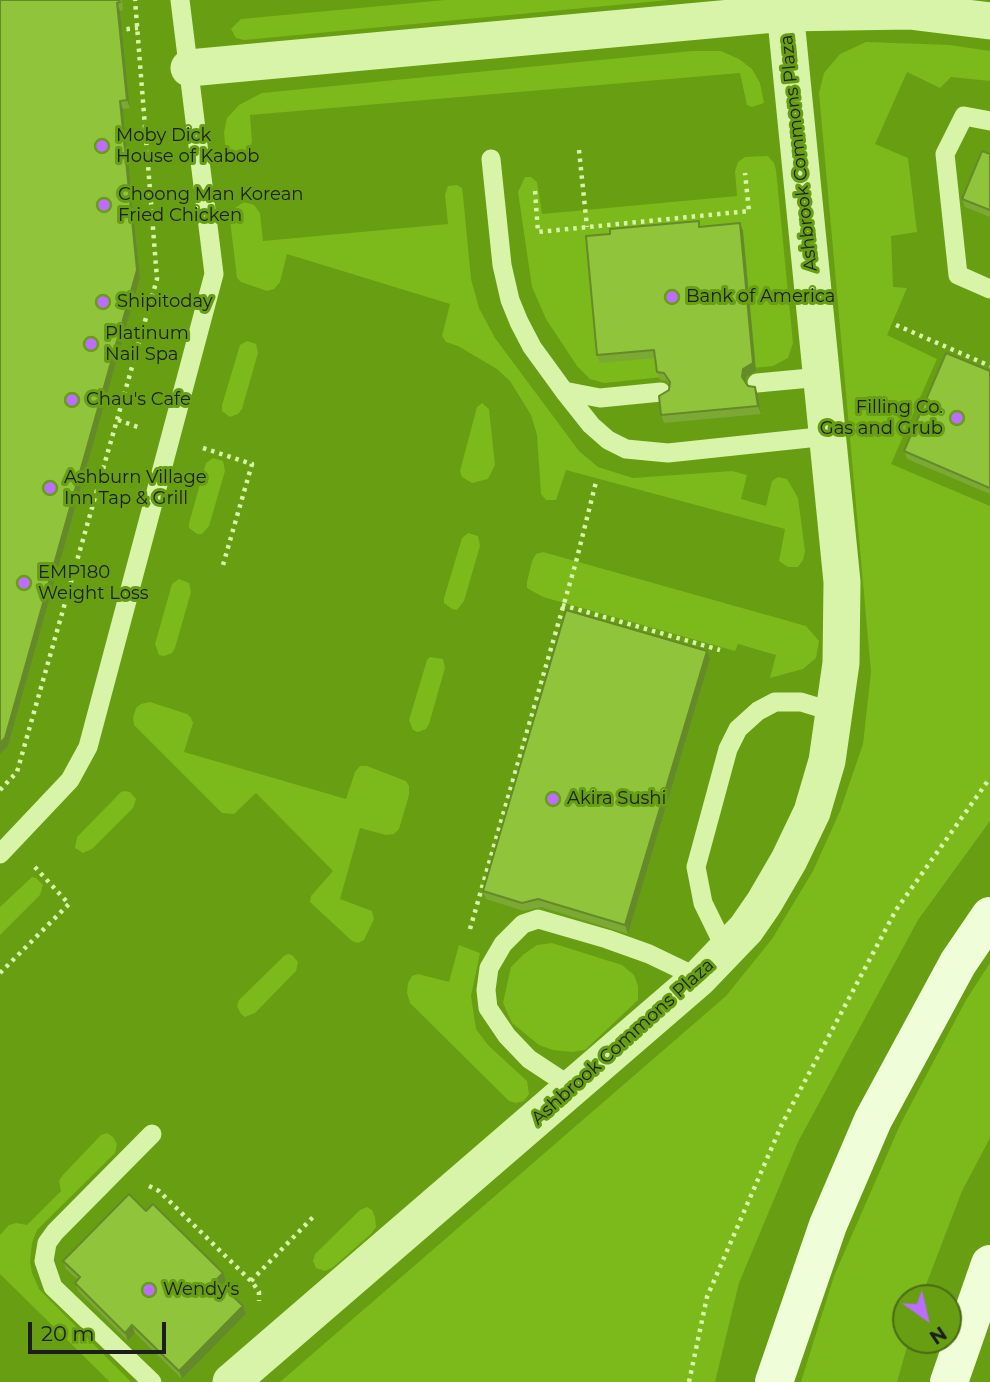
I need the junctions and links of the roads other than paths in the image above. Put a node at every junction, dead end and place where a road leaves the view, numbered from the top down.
1 (180, 0) edge
2 (785, 7) edge
3 (990, 21) edge
4 (189, 68) junction
5 (990, 121) edge
6 (491, 159) dead end
7 (990, 289) edge
8 (821, 377) junction
9 (757, 383) dead end
10 (565, 391) junction
11 (661, 392) edge
12 (828, 436) junction
13 (834, 712) junction
14 (6, 848) edge
15 (990, 916) edge
16 (726, 950) junction
17 (699, 978) junction
18 (573, 1088) junction
19 (152, 1133) dead end
20 (990, 1264) edge
21 (152, 1382) edge
22 (231, 1382) edge
23 (774, 1382) edge
24 (948, 1382) edge

1 - 4 lane
2 - 3 street, Ashbrook Commons Plaza
2 - 4 street, Ashbrook Commons Plaza
2 - 8 street, Ashbrook Commons Plaza
4 - 14 lane
5 - 7 lane
6 - 10 lane
8 - 9 lane
8 - 12 street, Ashbrook Commons Plaza
10 - 11 lane
10 - 12 lane
12 - 13 street, Ashbrook Commons Plaza
13 - 16 street, Ashbrook Commons Plaza
13 - 16 lane
15 - 23 main road
16 - 17 street, Ashbrook Commons Plaza
17 - 18 street, Ashbrook Commons Plaza
17 - 18 lane
18 - 22 street, Ashbrook Commons Plaza
19 - 21 lane
20 - 24 main road

